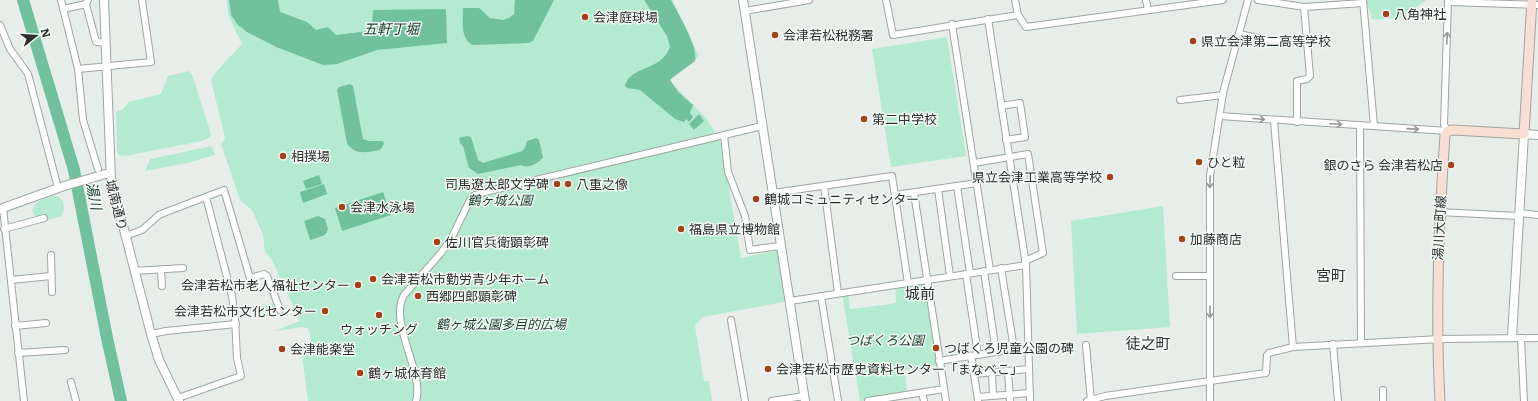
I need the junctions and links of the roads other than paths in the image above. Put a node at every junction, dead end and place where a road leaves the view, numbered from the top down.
1 (61, 0) edge
2 (104, 0) edge
3 (142, 0) edge
4 (743, 0) edge
5 (809, 0) edge
6 (886, 0) edge
7 (1015, 0) edge
8 (1146, 0) edge
9 (1219, 0) edge
10 (1248, 0) edge
11 (1258, 0) edge
12 (1448, 1) edge
13 (87, 2) edge
14 (1363, 2) edge
15 (1534, 4) edge
16 (1304, 7) junction
17 (64, 8) junction
18 (1148, 10) junction
19 (745, 11) junction
20 (1018, 15) junction
21 (988, 19) junction
22 (952, 24) junction
23 (0, 25) edge
24 (1239, 34) junction
25 (1307, 42) junction
26 (106, 43) junction
27 (107, 66) junction
28 (78, 69) junction
29 (1223, 95) junction
30 (1180, 100) dead end
31 (1001, 106) junction
32 (1220, 116) junction
33 (1274, 121) junction
34 (1297, 122) junction
35 (1360, 125) junction
36 (762, 126) junction
37 (1374, 126) junction
38 (1448, 131) junction
39 (1524, 134) junction
40 (724, 135) junction
41 (1538, 135) edge
42 (1006, 140) junction
43 (1009, 158) junction
44 (974, 163) junction
45 (98, 169) dead end
46 (110, 172) junction
47 (977, 183) junction
48 (824, 186) junction
49 (956, 186) junction
50 (61, 187) junction
51 (938, 189) junction
52 (914, 192) junction
53 (772, 193) junction
54 (895, 195) junction
55 (206, 197) junction
56 (1, 208) edge
57 (1440, 212) junction
58 (1519, 215) junction
59 (1538, 215) edge
60 (44, 218) dead end
61 (4, 229) junction
62 (125, 236) junction
63 (780, 246) junction
64 (51, 255) dead end
65 (1025, 263) junction
66 (183, 268) dead end
67 (1001, 268) junction
68 (161, 270) junction
69 (987, 270) junction
70 (134, 271) junction
71 (968, 273) junction
72 (51, 276) junction
73 (950, 276) junction
74 (1176, 276) dead end
75 (1210, 276) junction
76 (11, 280) junction
77 (928, 280) junction
78 (908, 283) junction
79 (162, 286) dead end
80 (52, 292) dead end
81 (838, 294) junction
82 (821, 296) junction
83 (790, 301) junction
84 (280, 310) dead end
85 (731, 320) dead end
86 (46, 322) dead end
87 (236, 324) junction
88 (15, 326) junction
89 (150, 334) junction
90 (1512, 337) junction
91 (1538, 338) edge
92 (1436, 339) junction
93 (1521, 339) junction
94 (1361, 343) junction
95 (1333, 344) junction
96 (1086, 345) dead end
97 (1293, 346) junction
98 (1029, 349) junction
99 (65, 350) dead end
100 (1014, 350) junction
101 (996, 352) junction
102 (18, 353) junction
103 (974, 355) junction
104 (939, 361) junction
105 (1029, 370) junction
106 (1008, 371) junction
107 (992, 373) junction
108 (974, 374) junction
109 (71, 382) dead end
110 (1210, 382) junction
111 (944, 389) junction
112 (1383, 390) dead end
113 (922, 393) junction
114 (1030, 393) junction
115 (1130, 393) junction
116 (902, 398) edge
117 (995, 398) edge
118 (1010, 398) edge
119 (417, 399) edge
120 (804, 399) edge
121 (978, 399) edge
122 (179, 400) edge
123 (24, 401) edge
124 (76, 401) edge
125 (745, 401) edge
126 (772, 401) edge
127 (838, 401) edge
128 (868, 401) edge
129 (924, 401) edge
130 (946, 401) edge
131 (1030, 401) edge
132 (1089, 401) edge
133 (1130, 401) edge
134 (1210, 401) edge
135 (1338, 401) edge
136 (1383, 401) edge
137 (1440, 401) edge
138 (1524, 401) edge

1 - 17 street
2 - 26 street, 城南通り
3 - 27 street
4 - 19 street
5 - 19 street
6 - 22 street
7 - 20 street
8 - 18 street
9 - 18 street
10 - 24 street
11 - 16 street
12 - 15 street
38 -> 12 street
13 - 17 street
13 - 26 street
14 - 16 street
14 - 37 street
15 - 39 main road
16 - 25 street
17 - 28 street
18 - 20 street
19 - 36 street
20 - 21 street
21 - 22 street
21 - 31 street
22 - 44 street
23 - 50 street
24 - 25 street
24 - 29 street
25 - 34 street
26 - 27 street, 城南通り
27 - 28 street
27 - 46 street, 城南通り
28 - 45 street
29 - 30 street
29 - 32 street
31 - 42 street
31 - 42 street
32 -> 33 street
32 -> 75 street
33 - 34 street
33 - 97 street
34 -> 35 street
35 - 37 street
35 - 94 street
36 - 40 street
36 - 53 street
37 -> 38 street
38 - 39 main road
38 - 57 main road, 湯川大町線
39 - 41 street
39 - 58 street
40 - 63 street
40 - 119 street
42 - 43 street
43 - 44 street
43 - 65 street
43 - 65 street
44 - 47 street
46 - 50 street
46 - 62 street, 城南通り
47 - 49 street
47 - 69 street
48 - 53 street
48 - 54 street
48 - 81 street
49 - 51 street
49 - 71 street
50 - 56 street
51 - 52 street
51 - 73 street
52 - 54 street
52 - 77 street
53 - 63 street
54 - 78 street
55 - 62 street
55 - 84 street
55 - 87 street
56 - 61 street
57 - 58 street
57 - 92 main road, 湯川大町線
58 - 59 street
58 - 90 street
60 - 61 street
61 - 76 street
62 - 70 street, 城南通り
63 - 83 street
64 - 72 street
65 - 67 street
65 - 98 street
66 - 68 street
67 - 69 street
67 - 100 street
68 - 70 street
68 - 79 street
69 - 71 street
69 - 101 street
70 - 89 street, 城南通り
71 - 73 street
71 - 103 street
72 - 76 street
72 - 80 street
73 - 77 street
74 - 75 street
75 -> 110 street
76 - 88 street
77 - 78 street
77 - 104 street
78 - 81 street
81 - 82 street
82 - 83 street
82 - 127 street
83 - 120 street
85 - 125 street
86 - 88 street
87 - 89 street
87 - 122 street
88 - 102 street
89 - 122 street, 城南通り
90 - 92 street
90 - 93 street
91 - 93 street
92 - 94 street
92 - 137 main road, 湯川大町線
93 - 138 street
94 - 95 street
95 - 97 street
95 - 135 street
96 - 132 street
97 - 110 street
98 - 100 street
98 - 105 street
99 - 102 street
100 - 101 street
101 - 103 street
102 - 123 street
103 - 104 street
103 - 108 street
104 - 111 street
105 - 106 street
105 - 114 street
106 - 107 street
106 - 118 street
107 - 108 street
107 - 117 street
108 - 121 street
109 - 124 street
110 - 115 street
110 - 134 street
111 - 113 street
111 - 130 street
112 - 136 street
113 - 116 street
113 - 129 street
114 - 118 street
114 - 131 street
115 - 132 street
115 - 133 street
116 - 128 street
117 - 118 street
117 - 121 street
120 - 126 street

